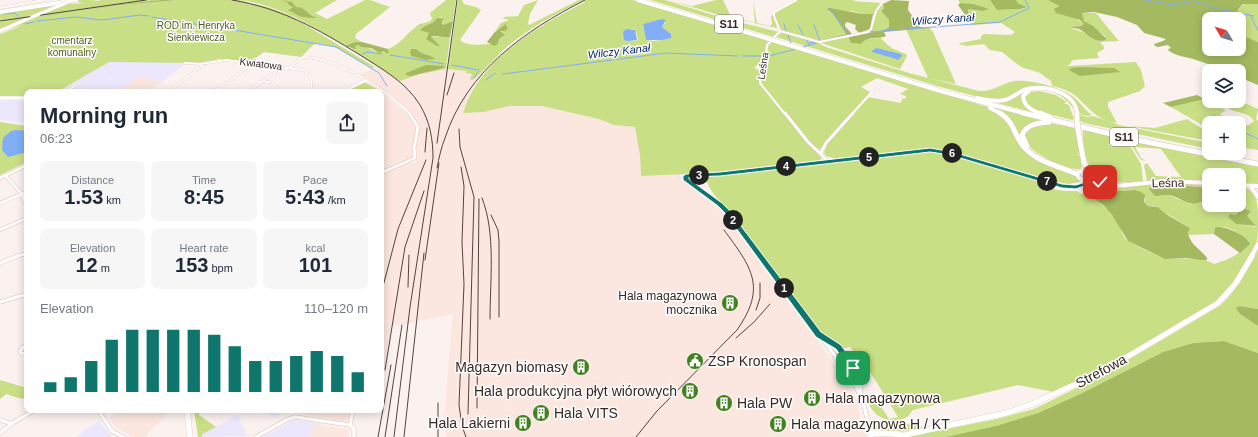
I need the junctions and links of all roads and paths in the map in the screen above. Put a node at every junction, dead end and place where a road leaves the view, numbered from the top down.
1 (44, 0) edge
2 (66, 0) edge
3 (72, 0) edge
4 (76, 0) edge
5 (638, 0) edge
6 (646, 0) edge
7 (796, 0) edge
8 (884, 0) edge
9 (0, 10) edge
10 (780, 30) junction
11 (0, 31) edge
12 (770, 38) junction
13 (185, 63) dead end
14 (206, 63) junction
15 (252, 63) junction
16 (282, 67) junction
17 (289, 68) junction
18 (264, 81) junction
19 (365, 81) junction
20 (76, 86) dead end
21 (881, 86) dead end
22 (70, 89) edge
23 (172, 89) edge
24 (217, 89) edge
25 (252, 89) edge
26 (278, 89) edge
27 (311, 89) edge
28 (349, 89) dead end
29 (378, 89) edge
30 (385, 93) edge
31 (964, 97) junction
32 (1, 98) edge
33 (24, 98) edge
34 (1077, 120) junction
35 (1064, 122) junction
36 (1202, 150) edge
37 (821, 153) junction
38 (1246, 159) edge
39 (828, 161) junction
40 (1258, 161) edge
41 (1084, 163) junction
42 (1258, 164) edge
43 (24, 166) edge
44 (384, 172) edge
45 (1079, 172) junction
46 (1090, 172) junction
47 (5, 175) junction
48 (680, 176) dead end
49 (686, 176) junction
50 (0, 178) edge
51 (1083, 180) junction
52 (1096, 180) junction
53 (1051, 182) junction
54 (1089, 182) junction
55 (1202, 183) edge
56 (1254, 186) edge
57 (22, 194) junction
58 (1258, 196) edge
59 (24, 200) edge
60 (0, 203) edge
61 (24, 219) edge
62 (0, 230) edge
63 (1258, 244) edge
64 (24, 254) edge
65 (0, 263) edge
66 (24, 295) edge
67 (0, 302) edge
68 (818, 334) junction
69 (24, 347) edge
70 (24, 354) edge
71 (861, 396) junction
72 (30, 413) edge
73 (100, 413) edge
74 (187, 413) edge
75 (352, 413) edge
76 (0, 420) edge
77 (12, 424) junction
78 (350, 425) junction
79 (0, 433) edge
80 (905, 434) junction
81 (871, 435) edge
82 (123, 437) edge
83 (190, 437) edge
84 (256, 437) edge
85 (354, 437) edge
86 (896, 437) edge

1 - 9 street
2 - 9 highway
3 - 11 street, bridge
4 - 9 highway
5 - 12 highway, S11
6 - 12 highway, S11
7 - 10 street
8 - 10 street
10 - 37 street, Leśna
12 - 31 highway, S11, bridge
13 - 14 street, Kwiatowa
14 - 15 street, Kwiatowa
14 - 23 street
15 - 16 street, Kwiatowa
15 - 24 street
16 - 17 street, Kwiatowa
16 - 18 street
17 - 19 street, Kwiatowa
17 - 27 street
18 - 25 street
18 - 26 street
19 - 28 street
19 - 29 street, Kwiatowa
20 - 22 street
21 - 37 street
30 - 44 street, Kwiatowa
31 - 34 highway
31 - 35 highway, S11
31 - 45 highway
32 - 33 street
34 - 35 highway
34 - 41 highway, bridge
35 - 36 highway, S11
35 - 42 highway, S11
35 - 45 highway
37 - 39 street, Leśna
38 - 40 highway
39 - 49 street
39 - 53 street
41 - 45 highway
41 - 46 highway
43 - 47 street
45 - 46 street
45 - 51 street
46 - 52 street
47 - 50 street
47 - 57 street
48 - 49 street
49 - 68 street
51 - 53 street
51 - 54 street
52 - 54 street
52 - 55 street, Leśna
53 - 54 street
56 - 58 street
57 - 59 street
57 - 60 street
61 - 62 street
63 - 80 street, Strefowa
64 - 65 street
66 - 67 street
68 - 71 street
68 - 71 street
69 - 70 street
71 - 81 street
72 - 77 street
73 - 82 street
74 - 83 street
75 - 78 street
76 - 77 street
77 - 79 street
78 - 84 street
78 - 85 street
80 - 81 street, Strefowa
80 - 86 street, Strefowa

